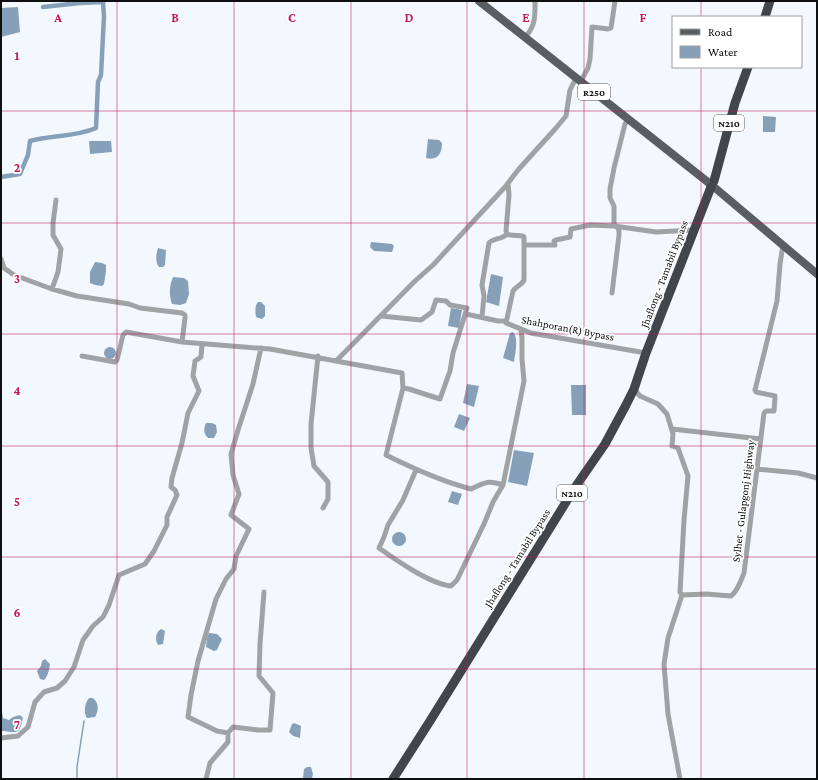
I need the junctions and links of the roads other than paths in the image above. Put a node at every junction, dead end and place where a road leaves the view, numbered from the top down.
1 (479, 1) edge
2 (484, 1) edge
3 (535, 1) edge
4 (615, 1) edge
5 (770, 1) edge
6 (765, 16) edge
7 (527, 35) junction
8 (748, 68) edge
9 (579, 78) junction
10 (628, 119) junction
11 (508, 183) junction
12 (713, 184) junction
13 (56, 200) dead end
14 (615, 226) junction
15 (694, 230) junction
16 (507, 234) junction
17 (524, 245) junction
18 (783, 245) junction
19 (1, 259) edge
20 (817, 270) edge
21 (817, 274) edge
22 (52, 289) junction
23 (612, 293) dead end
24 (466, 314) junction
25 (381, 316) junction
26 (482, 317) junction
27 (506, 321) junction
28 (521, 330) junction
29 (182, 342) junction
30 (202, 344) junction
31 (261, 348) junction
32 (646, 353) junction
33 (82, 356) dead end
34 (318, 356) junction
35 (337, 360) junction
36 (403, 388) junction
37 (634, 389) junction
38 (672, 429) junction
39 (761, 439) junction
40 (757, 469) junction
41 (416, 470) junction
42 (817, 478) edge
43 (503, 485) junction
44 (323, 508) dead end
45 (264, 592) dead end
46 (682, 595) junction
47 (228, 733) junction
48 (1, 738) edge
49 (206, 779) edge
50 (392, 779) edge
51 (680, 779) edge

1 - 9 main road, R250
2 - 7 main road, R250
3 - 7 street
4 - 9 street
5 - 6 highway
7 - 9 main road, R250
8 - 12 highway, Jhaflong - Tamabil Bypass / N210
9 - 10 main road, R250
9 - 11 street
9 - 12 main road, R250
10 - 12 main road, R250
10 - 14 street
11 - 16 street
11 - 25 street
12 - 15 highway, Jhaflong - Tamabil Bypass / N210
12 - 18 main road, R250
12 - 20 main road, R250
13 - 22 street
14 - 15 street
14 - 17 street
14 - 23 street
15 - 32 highway, Jhaflong - Tamabil Bypass / N210
16 - 17 street
16 - 26 street
17 - 27 street, Shahporan(R) Bypass
18 - 21 main road, R250
18 - 39 street, Sylhet - Gulapgonj Highway
19 - 22 street
22 - 29 street
24 - 25 street
24 - 26 street
24 - 36 street
25 - 35 street
26 - 27 street
27 - 28 street, Shahporan(R) Bypass
28 - 32 street, Shahporan(R) Bypass
28 - 43 street
29 - 30 street
29 - 33 street
30 - 31 street
30 - 48 street
31 - 34 street
31 - 47 street
32 - 37 highway, Jhaflong - Tamabil Bypass / N210
34 - 35 street
34 - 44 street
35 - 36 street
36 - 41 street
37 - 38 street
37 - 50 highway, Jhaflong - Tamabil Bypass / N210
38 - 39 street
38 - 46 street
39 - 40 street, Sylhet - Gulapgonj Highway
40 - 42 street
40 - 46 street, Sylhet - Gulapgonj Highway
41 - 43 street
41 - 43 street
45 - 47 street
46 - 51 street
47 - 49 street

